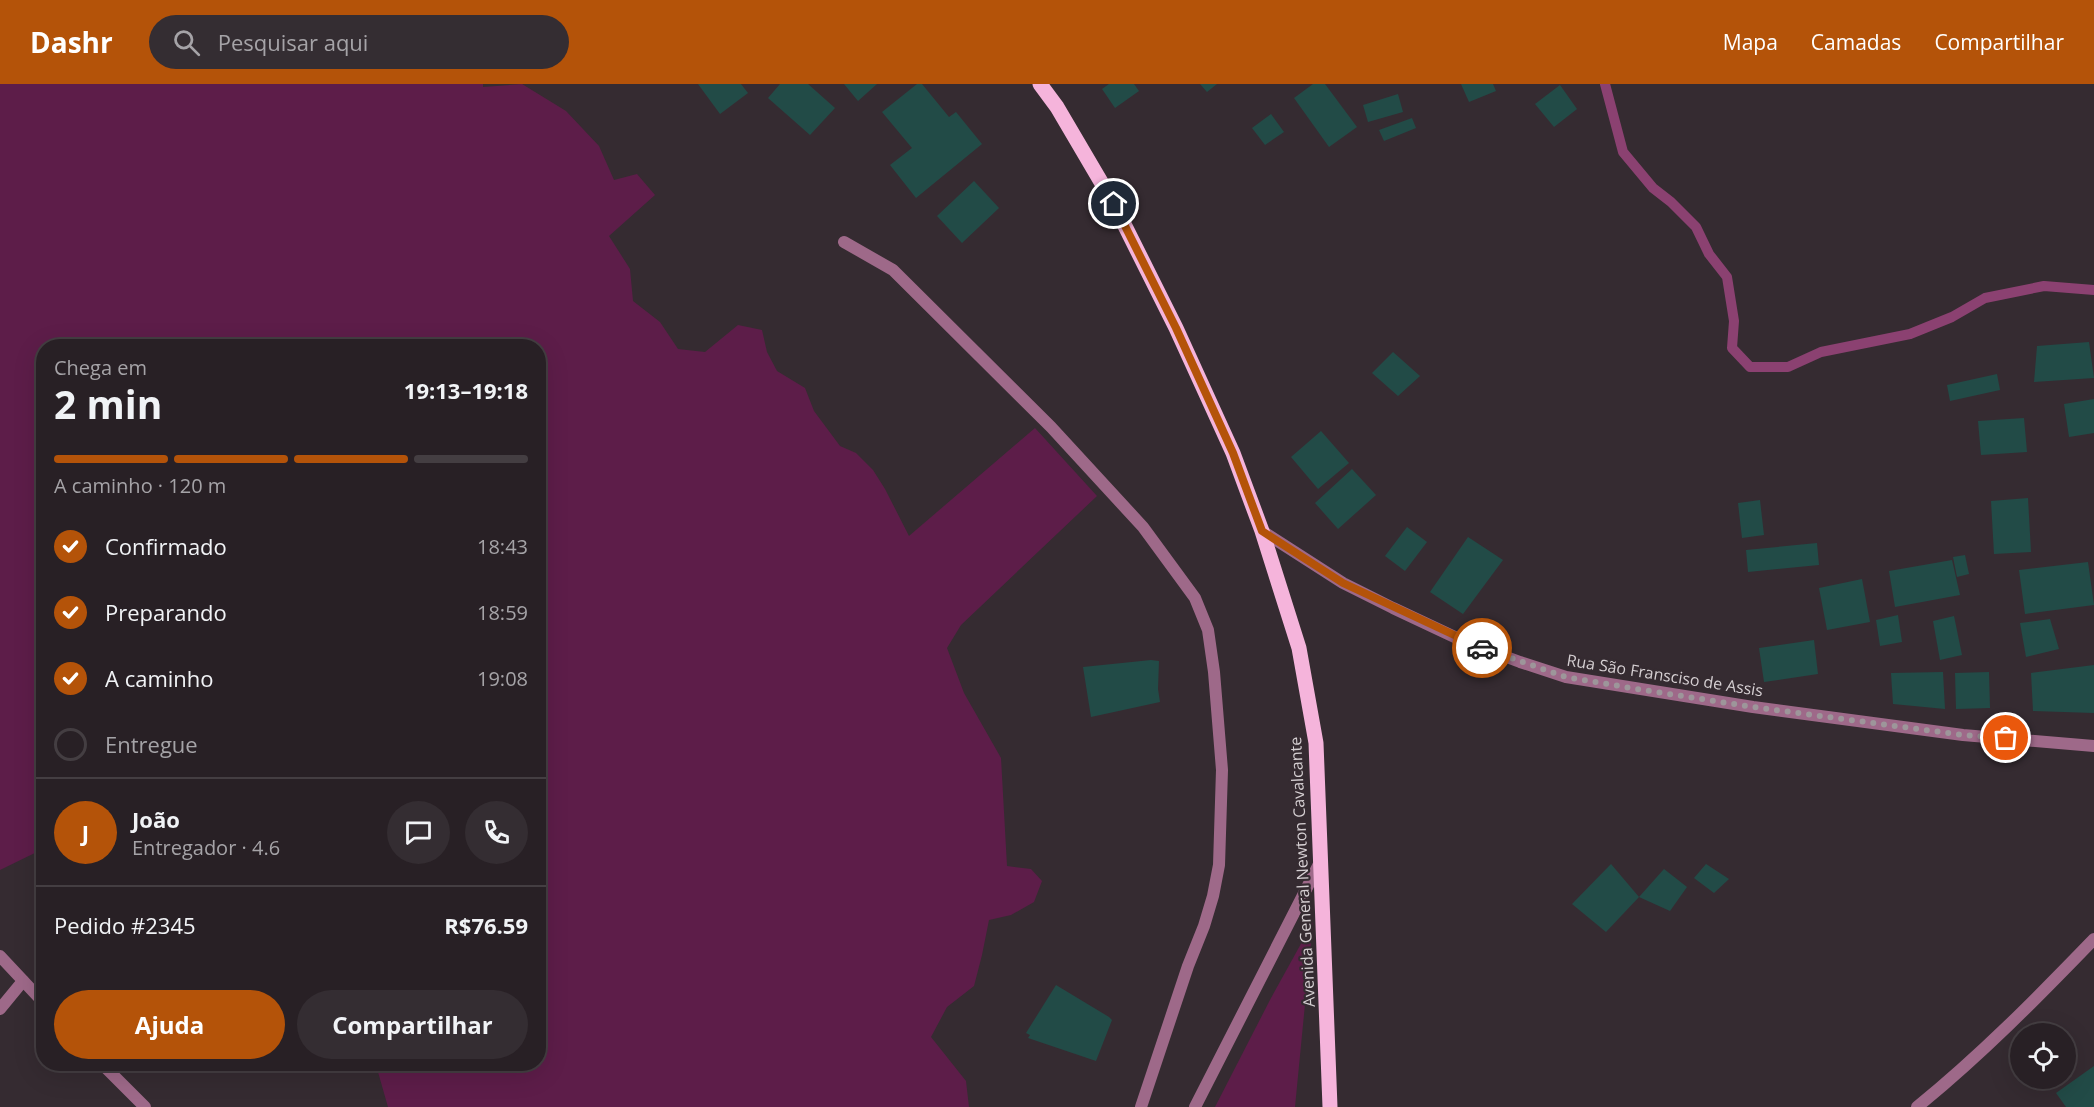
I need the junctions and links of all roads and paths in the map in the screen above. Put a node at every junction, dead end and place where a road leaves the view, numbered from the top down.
1 (1040, 84) edge
2 (844, 242) dead end
3 (1262, 531) junction
4 (2094, 746) edge
5 (1321, 861) junction
6 (2094, 939) edge
7 (0, 956) edge
8 (22, 981) junction
9 (36, 995) edge
10 (0, 1010) edge
11 (109, 1071) edge
12 (145, 1107) edge
13 (1141, 1107) edge
14 (1195, 1107) edge
15 (1330, 1107) edge
16 (1917, 1107) edge

1 - 3 main road, Avenida General Newton Cavalcante
2 - 13 street
3 - 4 street, Rua São Fransciso de Assis
3 - 5 main road, Avenida General Newton Cavalcante
5 - 14 street
5 - 15 main road, Avenida General Newton Cavalcante
6 - 16 street
7 - 8 street
8 - 9 street
8 - 10 street
11 - 12 street

